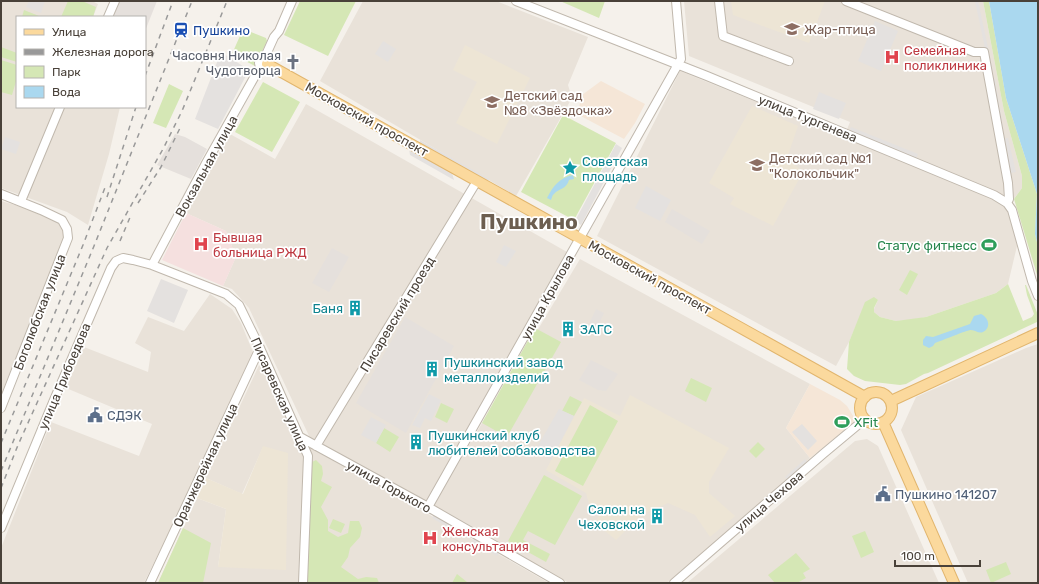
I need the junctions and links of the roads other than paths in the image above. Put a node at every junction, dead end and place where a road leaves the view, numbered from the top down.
1 (115, 1) edge
2 (292, 1) edge
3 (516, 1) edge
4 (676, 1) edge
5 (719, 1) edge
6 (846, 1) edge
7 (108, 16) edge
8 (789, 61) dead end
9 (264, 62) junction
10 (677, 65) junction
11 (60, 108) edge
12 (477, 181) junction
13 (1, 194) edge
14 (21, 202) junction
15 (1007, 203) junction
16 (580, 238) junction
17 (152, 265) junction
18 (1038, 296) edge
19 (1038, 333) edge
20 (260, 348) junction
21 (865, 397) junction
22 (891, 401) junction
23 (1, 408) edge
24 (865, 419) junction
25 (883, 422) junction
26 (300, 437) junction
27 (316, 446) junction
28 (428, 507) junction
29 (1, 528) edge
30 (150, 583) edge
31 (303, 583) edge
32 (560, 583) edge
33 (674, 583) edge
34 (954, 583) edge

1 - 7 street
2 - 9 street, Вокзальная улица
3 - 10 street, улица Тургенева
4 - 10 street
5 - 8 street
6 - 15 street
9 - 12 main road, Московский проспект
9 - 17 street, Вокзальная улица
10 - 15 street, улица Тургенева
10 - 16 street, улица Крылова
11 - 14 street
12 - 16 main road, Московский проспект
12 - 27 street, Писаревский проезд
13 - 14 street
14 - 23 street, Боголюбская улица
15 - 18 street
16 - 21 main road, Московский проспект
16 - 28 street, улица Крылова
17 - 20 street, Писаревская улица
17 - 29 street, улица Грибоедова
19 - 22 main road
20 - 26 street, Писаревская улица
20 - 30 street, Оранжерейная улица
21 - 22 main road
21 - 24 main road
22 - 25 main road
24 - 25 main road
24 - 33 street, улица Чехова
25 - 34 main road
26 - 27 street, улица Горького
26 - 31 street, Писаревская улица
27 - 28 street, улица Горького
28 - 32 street, улица Горького

